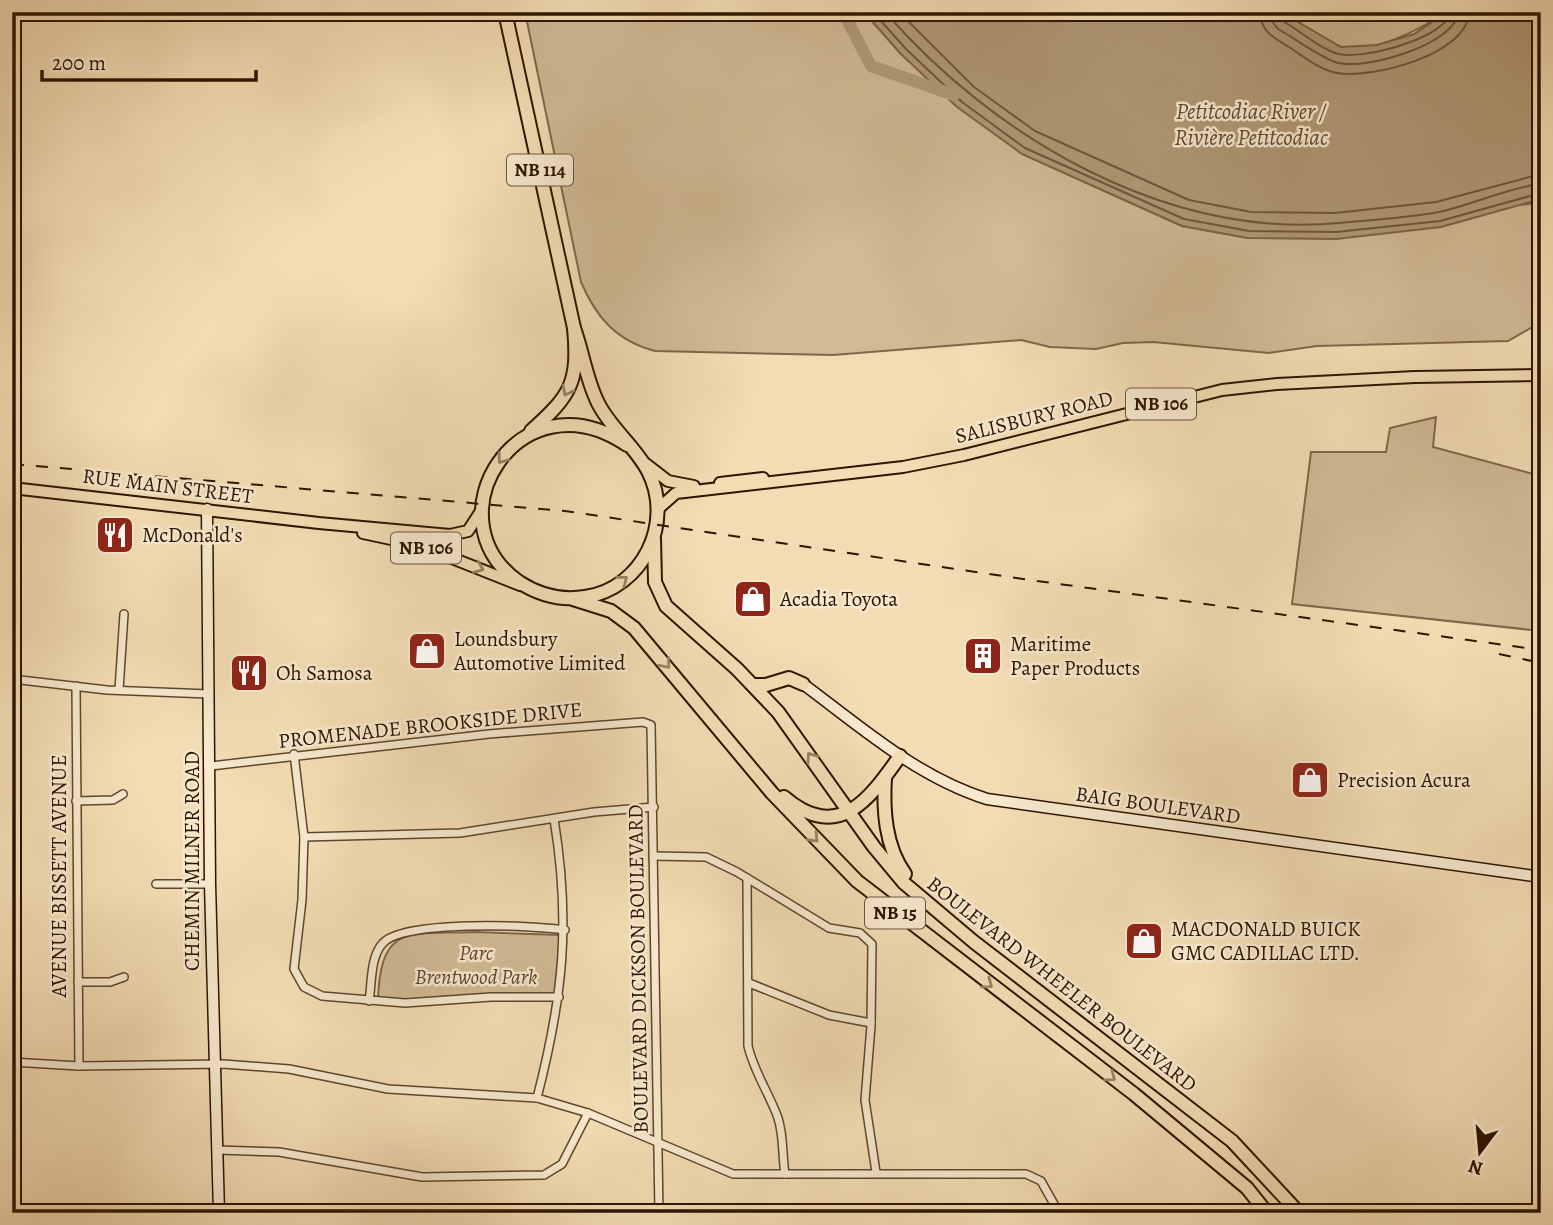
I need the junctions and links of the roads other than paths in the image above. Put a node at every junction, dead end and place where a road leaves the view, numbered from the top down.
1 (505, 12) edge
2 (574, 328) junction
3 (1541, 375) edge
4 (523, 438) junction
5 (627, 445) junction
6 (638, 456) junction
7 (787, 480) junction
8 (12, 488) edge
9 (483, 502) junction
10 (207, 509) junction
11 (658, 509) junction
12 (319, 523) junction
13 (654, 539) junction
14 (528, 588) junction
15 (573, 599) junction
16 (124, 614) dead end
17 (12, 680) edge
18 (803, 684) joint
19 (753, 685) junction
20 (76, 686) junction
21 (119, 690) junction
22 (209, 694) junction
23 (651, 725) joint
24 (294, 754) junction
25 (900, 756) junction
26 (211, 766) junction
27 (752, 769) junction
28 (885, 776) junction
29 (123, 794) dead end
30 (76, 801) junction
31 (654, 807) junction
32 (850, 813) junction
33 (554, 819) junction
34 (304, 837) junction
35 (653, 856) junction
36 (1541, 877) edge
37 (747, 878) junction
38 (156, 884) dead end
39 (210, 884) junction
40 (929, 905) junction
41 (1541, 911) edge
42 (565, 930) junction
43 (124, 976) dead end
44 (78, 982) junction
45 (749, 983) junction
46 (1541, 995) edge
47 (559, 997) junction
48 (369, 1001) junction
49 (871, 1023) junction
50 (12, 1062) edge
51 (214, 1064) junction
52 (79, 1066) junction
53 (537, 1098) junction
54 (588, 1113) junction
55 (1231, 1141) junction
56 (657, 1144) junction
57 (217, 1150) junction
58 (1224, 1169) junction
59 (876, 1172) junction
60 (785, 1174) junction
61 (219, 1213) edge
62 (659, 1213) edge
63 (1059, 1213) edge
64 (1261, 1213) edge
65 (1267, 1213) edge
66 (1298, 1213) edge
67 (1307, 1213) edge

1 - 2 highway, NB 114
2 -> 4 highway, NB 114
2 - 5 highway, NB 114
3 - 7 main road, SALISBURY ROAD / NB 106
4 - 5 highway
4 -> 9 highway
5 - 6 highway
6 - 7 main road, SALISBURY ROAD / NB 106
6 - 11 highway
7 - 11 main road, SALISBURY ROAD / NB 106
8 - 10 main road, RUE MAIN STREET / NB 106
9 - 12 main road, RUE MAIN STREET / NB 106
9 - 14 highway
10 - 12 main road, RUE MAIN STREET / NB 106
10 - 22 street, CHEMIN MILNER ROAD
11 - 13 highway
12 -> 14 main road, RUE MAIN STREET / NB 106
15 -> 13 highway
13 - 19 highway, BOULEVARD WHEELER BOULEVARD / NB 15
14 - 15 highway
15 -> 27 highway, BOULEVARD WHEELER BOULEVARD / NB 15
16 - 21 street
17 - 20 street
18 - 19 highway
18 - 25 street, BAIG BOULEVARD
32 -> 19 highway, BOULEVARD WHEELER BOULEVARD / NB 15
20 - 21 street
20 - 30 street, AVENUE BISSETT AVENUE
21 - 22 street
22 - 26 street, CHEMIN MILNER ROAD
23 - 24 street, PROMENADE BROOKSIDE DRIVE
23 - 31 street, BOULEVARD DICKSON BOULEVARD
24 - 26 street, PROMENADE BROOKSIDE DRIVE
24 - 34 street
25 - 28 highway
25 - 36 street, BAIG BOULEVARD
26 - 39 street, CHEMIN MILNER ROAD
27 - 32 highway
27 -> 58 highway, BOULEVARD WHEELER BOULEVARD / NB 15
28 - 32 highway
28 - 40 highway
29 - 30 street
30 - 44 street, AVENUE BISSETT AVENUE
31 - 33 street
31 - 35 street, BOULEVARD DICKSON BOULEVARD
32 - 40 highway, BOULEVARD WHEELER BOULEVARD / NB 15
33 - 34 street
33 - 42 street
34 - 48 street
35 - 37 street
35 - 56 street, BOULEVARD DICKSON BOULEVARD
37 - 45 street
37 - 49 street
38 - 39 street
39 - 51 street, CHEMIN MILNER ROAD
40 - 55 highway, BOULEVARD WHEELER BOULEVARD / NB 15
41 - 46 street
42 - 47 street
42 - 48 street
43 - 44 street
44 - 52 street, AVENUE BISSETT AVENUE
45 - 49 street
45 - 60 street
47 - 48 street
47 - 53 street
49 - 59 street
50 - 52 street
51 - 52 street
51 - 53 street
51 - 57 street, CHEMIN MILNER ROAD
53 - 54 street
54 - 56 street
54 - 57 street
55 - 66 highway, BOULEVARD WHEELER BOULEVARD / NB 15
55 - 67 highway
56 - 60 street
56 - 62 street, BOULEVARD DICKSON BOULEVARD
57 - 61 street, CHEMIN MILNER ROAD
58 - 64 highway
58 - 65 highway, BOULEVARD WHEELER BOULEVARD / NB 15
59 - 60 street
59 - 63 street

